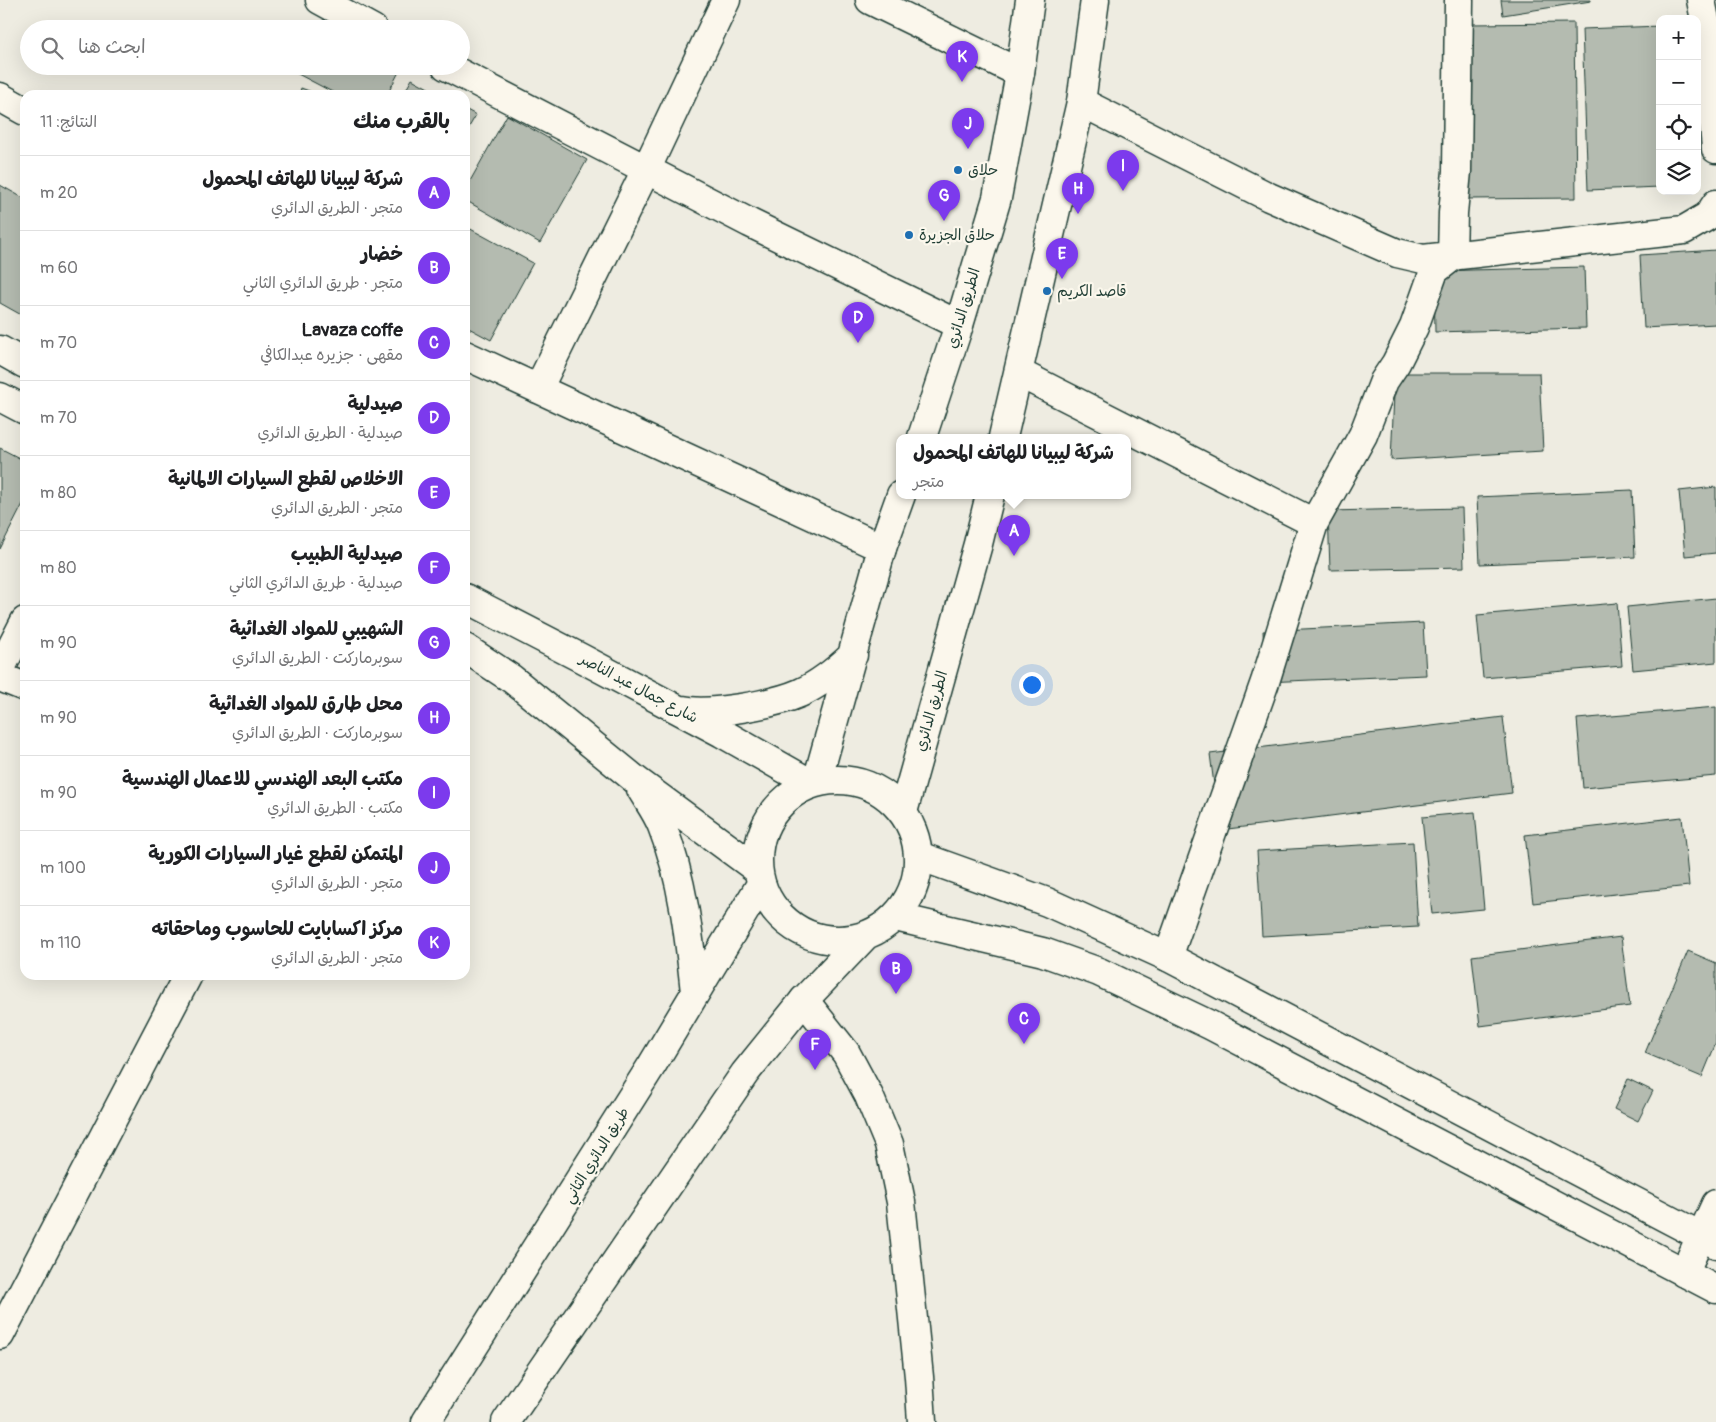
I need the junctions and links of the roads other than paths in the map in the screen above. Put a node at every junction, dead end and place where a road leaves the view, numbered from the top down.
1 (320, 0) edge
2 (726, 0) edge
3 (870, 0) edge
4 (1030, 0) edge
5 (1094, 0) edge
6 (1459, 0) edge
7 (1701, 0) edge
8 (357, 20) edge
9 (1020, 73) junction
10 (463, 75) edge
11 (0, 97) edge
12 (1081, 102) junction
13 (20, 108) edge
14 (1716, 149) edge
15 (646, 170) junction
16 (1716, 204) edge
17 (1452, 257) junction
18 (959, 325) junction
19 (0, 350) edge
20 (470, 357) edge
21 (20, 361) edge
22 (1019, 373) junction
23 (538, 389) junction
24 (0, 397) edge
25 (20, 407) edge
26 (923, 434) edge
27 (1004, 434) edge
28 (900, 499) edge
29 (989, 499) edge
30 (1314, 523) junction
31 (882, 548) junction
32 (470, 601) edge
33 (20, 631) edge
34 (470, 651) edge
35 (853, 655) junction
36 (0, 670) edge
37 (0, 677) edge
38 (20, 686) edge
39 (676, 709) junction
40 (637, 781) junction
41 (814, 782) junction
42 (903, 812) junction
43 (919, 856) junction
44 (759, 877) junction
45 (895, 917) junction
46 (864, 937) junction
47 (1168, 957) junction
48 (185, 980) edge
49 (695, 992) junction
50 (804, 1000) junction
51 (1716, 1204) edge
52 (1708, 1240) edge
53 (1684, 1274) junction
54 (1716, 1289) edge
55 (0, 1335) edge
56 (426, 1422) edge
57 (506, 1422) edge
58 (922, 1422) edge

1 - 8 street
2 - 15 street
3 - 9 street
4 - 9 street, الطريق الدائري
5 - 12 street
6 - 17 street
7 - 14 street
9 - 18 street, الطريق الدائري
10 - 15 street
11 - 13 street
12 - 17 street
12 - 22 street
15 - 18 street
15 - 23 street
16 - 17 street
17 - 30 street
18 - 26 street, الطريق الدائري
19 - 21 street
20 - 23 street
22 - 27 street
22 - 30 street
23 - 31 street
24 - 25 street
28 - 31 street
29 - 42 street, الطريق الدائري
30 - 47 street
31 - 35 street
32 - 39 street, شارع جمال عبد الناصر
33 - 36 street
34 - 40 street
35 - 39 street
35 - 41 street
37 - 38 street
39 - 41 street, شارع جمال عبد الناصر
40 - 44 street
40 - 49 street
41 - 42 street
41 - 44 street
42 - 43 street
43 - 45 street
43 - 47 street
44 - 46 street
44 - 49 street, طريق الدائري الثاني
45 - 46 street
45 - 53 street
46 - 50 street
47 - 52 street
48 - 55 street
49 - 56 street, طريق الدائري الثاني
50 - 57 street
50 - 58 street
51 - 52 street
52 - 53 street
53 - 54 street

